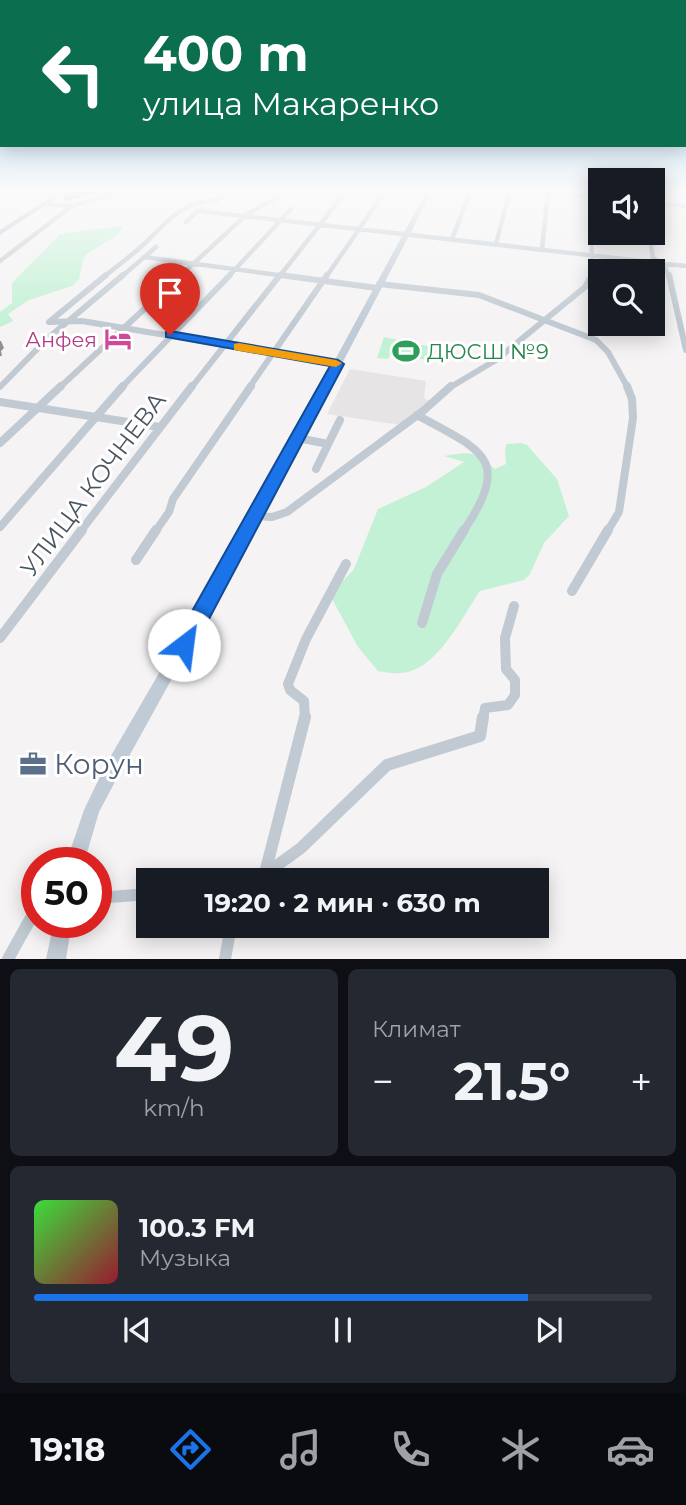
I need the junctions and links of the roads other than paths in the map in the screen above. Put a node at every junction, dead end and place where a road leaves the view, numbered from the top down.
1 (34, 235) edge
2 (153, 235) edge
3 (224, 235) edge
4 (268, 235) edge
5 (312, 235) edge
6 (356, 235) edge
7 (405, 235) edge
8 (419, 235) edge
9 (454, 235) edge
10 (498, 235) edge
11 (544, 235) edge
12 (452, 239) junction
13 (496, 244) junction
14 (591, 245) edge
15 (156, 247) dead end
16 (542, 249) junction
17 (591, 254) junction
18 (144, 257) junction
19 (632, 259) edge
20 (0, 261) edge
21 (665, 263) edge
22 (192, 264) junction
23 (686, 266) edge
24 (665, 267) edge
25 (233, 270) junction
26 (280, 276) junction
27 (324, 281) junction
28 (378, 286) junction
29 (544, 319) junction
30 (70, 320) junction
31 (124, 328) junction
32 (170, 335) junction
33 (225, 344) junction
34 (686, 350) edge
35 (274, 353) junction
36 (338, 364) junction
37 (0, 387) edge
38 (0, 402) edge
39 (40, 407) junction
40 (418, 415) junction
41 (95, 416) junction
42 (340, 420) dead end
43 (160, 427) junction
44 (298, 438) junction
45 (0, 443) edge
46 (328, 444) junction
47 (316, 469) dead end
48 (256, 516) junction
49 (0, 527) edge
50 (136, 560) dead end
51 (346, 564) dead end
52 (572, 591) dead end
53 (514, 606) dead end
54 (422, 623) dead end
55 (0, 638) edge
56 (79, 845) edge
57 (263, 868) edge
58 (274, 868) edge
59 (136, 895) edge
60 (112, 897) edge
61 (21, 936) edge
62 (60, 938) edge
63 (229, 938) edge
64 (8, 959) edge
65 (56, 959) edge
66 (225, 959) edge

1 - 20 street
2 - 30 street
3 - 22 street
4 - 25 street
5 - 26 street, УЛИЦА КОЧНЕВА
6 - 27 street
7 - 28 main road
8 - 12 street
9 - 12 street
10 - 13 street
11 - 16 street
12 - 13 street
13 - 16 street
14 - 17 street
15 - 18 street
16 - 17 street
17 - 19 street
17 - 29 street
18 - 22 street
18 - 30 street
21 - 23 street
22 - 25 street
22 - 31 street
24 - 34 street
25 - 26 street
25 - 32 street
26 - 27 street
26 - 33 street, УЛИЦА КОЧНЕВА
27 - 28 street
27 - 35 street
28 - 29 street
28 - 36 main road
29 - 40 street
29 - 52 street
30 - 31 street
30 - 37 street
31 - 32 street
31 - 39 street
32 - 33 street
32 - 41 street
33 - 35 street
33 - 43 street, УЛИЦА КОЧНЕВА
35 - 36 street
35 - 50 street
36 - 44 main road
38 - 39 street
39 - 41 street
39 - 45 street
40 - 48 street
40 - 54 street
41 - 43 street
41 - 49 street
42 - 46 street
43 - 55 street, УЛИЦА КОЧНЕВА
44 - 46 street
44 - 48 main road
46 - 47 street
48 - 56 main road
51 - 57 street
53 - 58 street
59 - 60 street
61 - 64 street
62 - 65 main road
63 - 66 street

